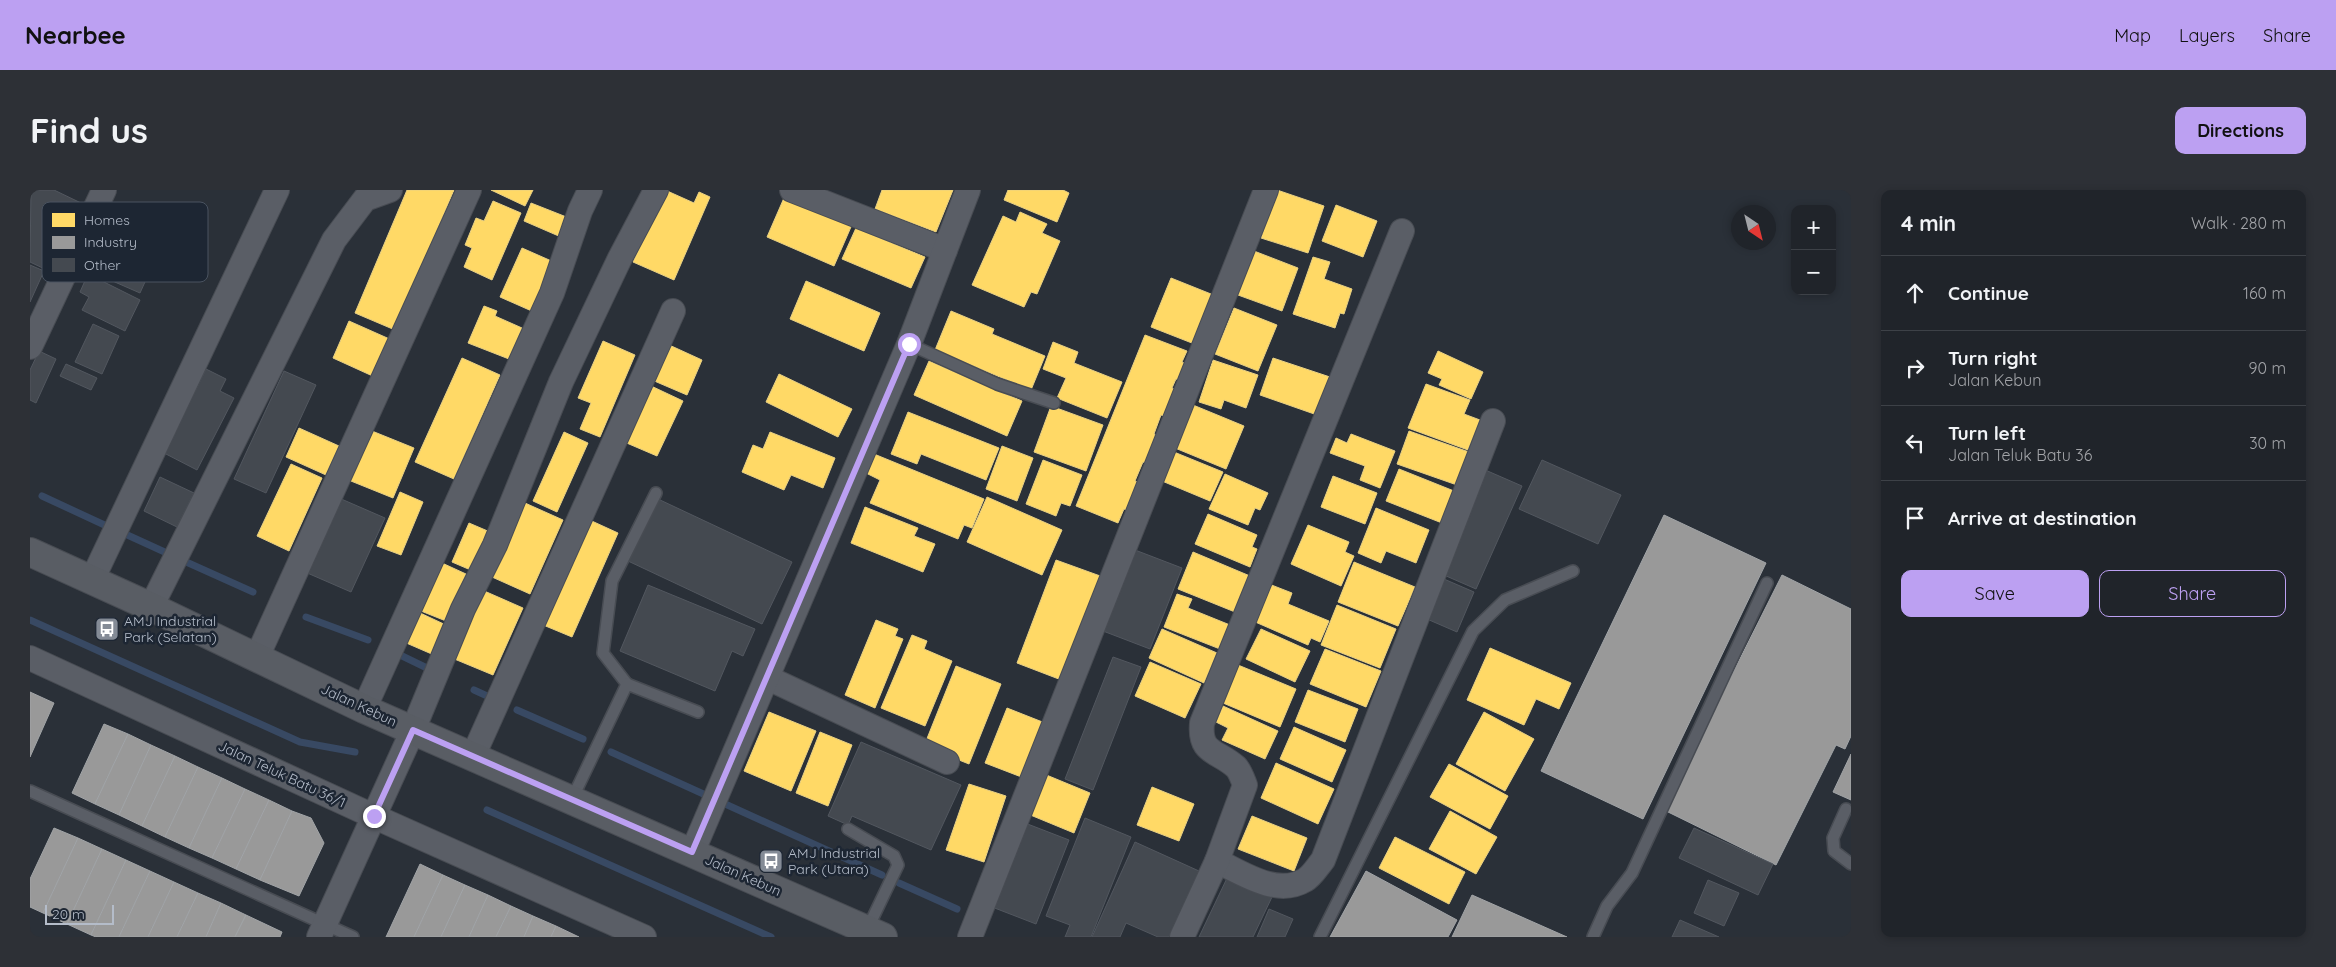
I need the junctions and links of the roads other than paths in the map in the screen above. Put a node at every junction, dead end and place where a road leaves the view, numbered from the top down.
1 (104, 190) edge
2 (277, 190) edge
3 (390, 190) edge
4 (469, 190) edge
5 (590, 190) edge
6 (656, 190) edge
7 (792, 190) edge
8 (968, 190) edge
9 (1266, 190) edge
10 (98, 202) edge
11 (1402, 230) dead end
12 (945, 250) junction
13 (60, 282) edge
14 (673, 311) dead end
15 (909, 344) junction
16 (30, 346) edge
17 (1054, 403) dead end
18 (1493, 421) dead end
19 (656, 493) dead end
20 (30, 552) edge
21 (1573, 571) dead end
22 (92, 580) junction
23 (1767, 583) dead end
24 (151, 607) junction
25 (257, 657) junction
26 (30, 658) edge
27 (768, 678) junction
28 (627, 684) junction
29 (364, 709) junction
30 (698, 712) dead end
31 (413, 730) junction
32 (473, 756) junction
33 (947, 762) dead end
34 (30, 791) edge
35 (572, 800) junction
36 (1846, 810) dead end
37 (374, 816) junction
38 (848, 829) dead end
39 (692, 852) junction
40 (1217, 861) junction
41 (1851, 864) edge
42 (322, 930) edge
43 (875, 933) edge
44 (353, 937) edge
45 (644, 937) edge
46 (970, 937) edge
47 (1182, 937) edge
48 (1320, 937) edge
49 (1593, 937) edge

1 - 10 street
2 - 22 street
3 - 24 street
4 - 25 street
5 - 29 street
6 - 31 street
7 - 12 street
8 - 12 street
9 - 46 street
11 - 40 street
12 - 15 street
13 - 16 street
14 - 32 street
15 - 17 lane
15 - 27 street
18 - 40 street
19 - 28 lane
20 - 22 main road, Jalan Kebun
21 - 48 lane
22 - 24 main road, Jalan Kebun
23 - 49 lane
24 - 25 main road, Jalan Kebun
25 - 29 main road, Jalan Kebun
26 - 37 street, Jalan Teluk Batu 36/1
27 - 33 street
27 - 39 street
28 - 30 lane
28 - 35 lane
29 - 31 main road, Jalan Kebun
31 - 32 main road, Jalan Kebun
31 - 37 street
32 - 35 main road, Jalan Kebun
34 - 42 lane
35 - 39 main road, Jalan Kebun
36 - 41 lane
37 - 42 street
37 - 45 street, Jalan Teluk Batu 36/1
38 - 43 lane
39 - 43 main road, Jalan Kebun
40 - 47 street
42 - 44 lane

